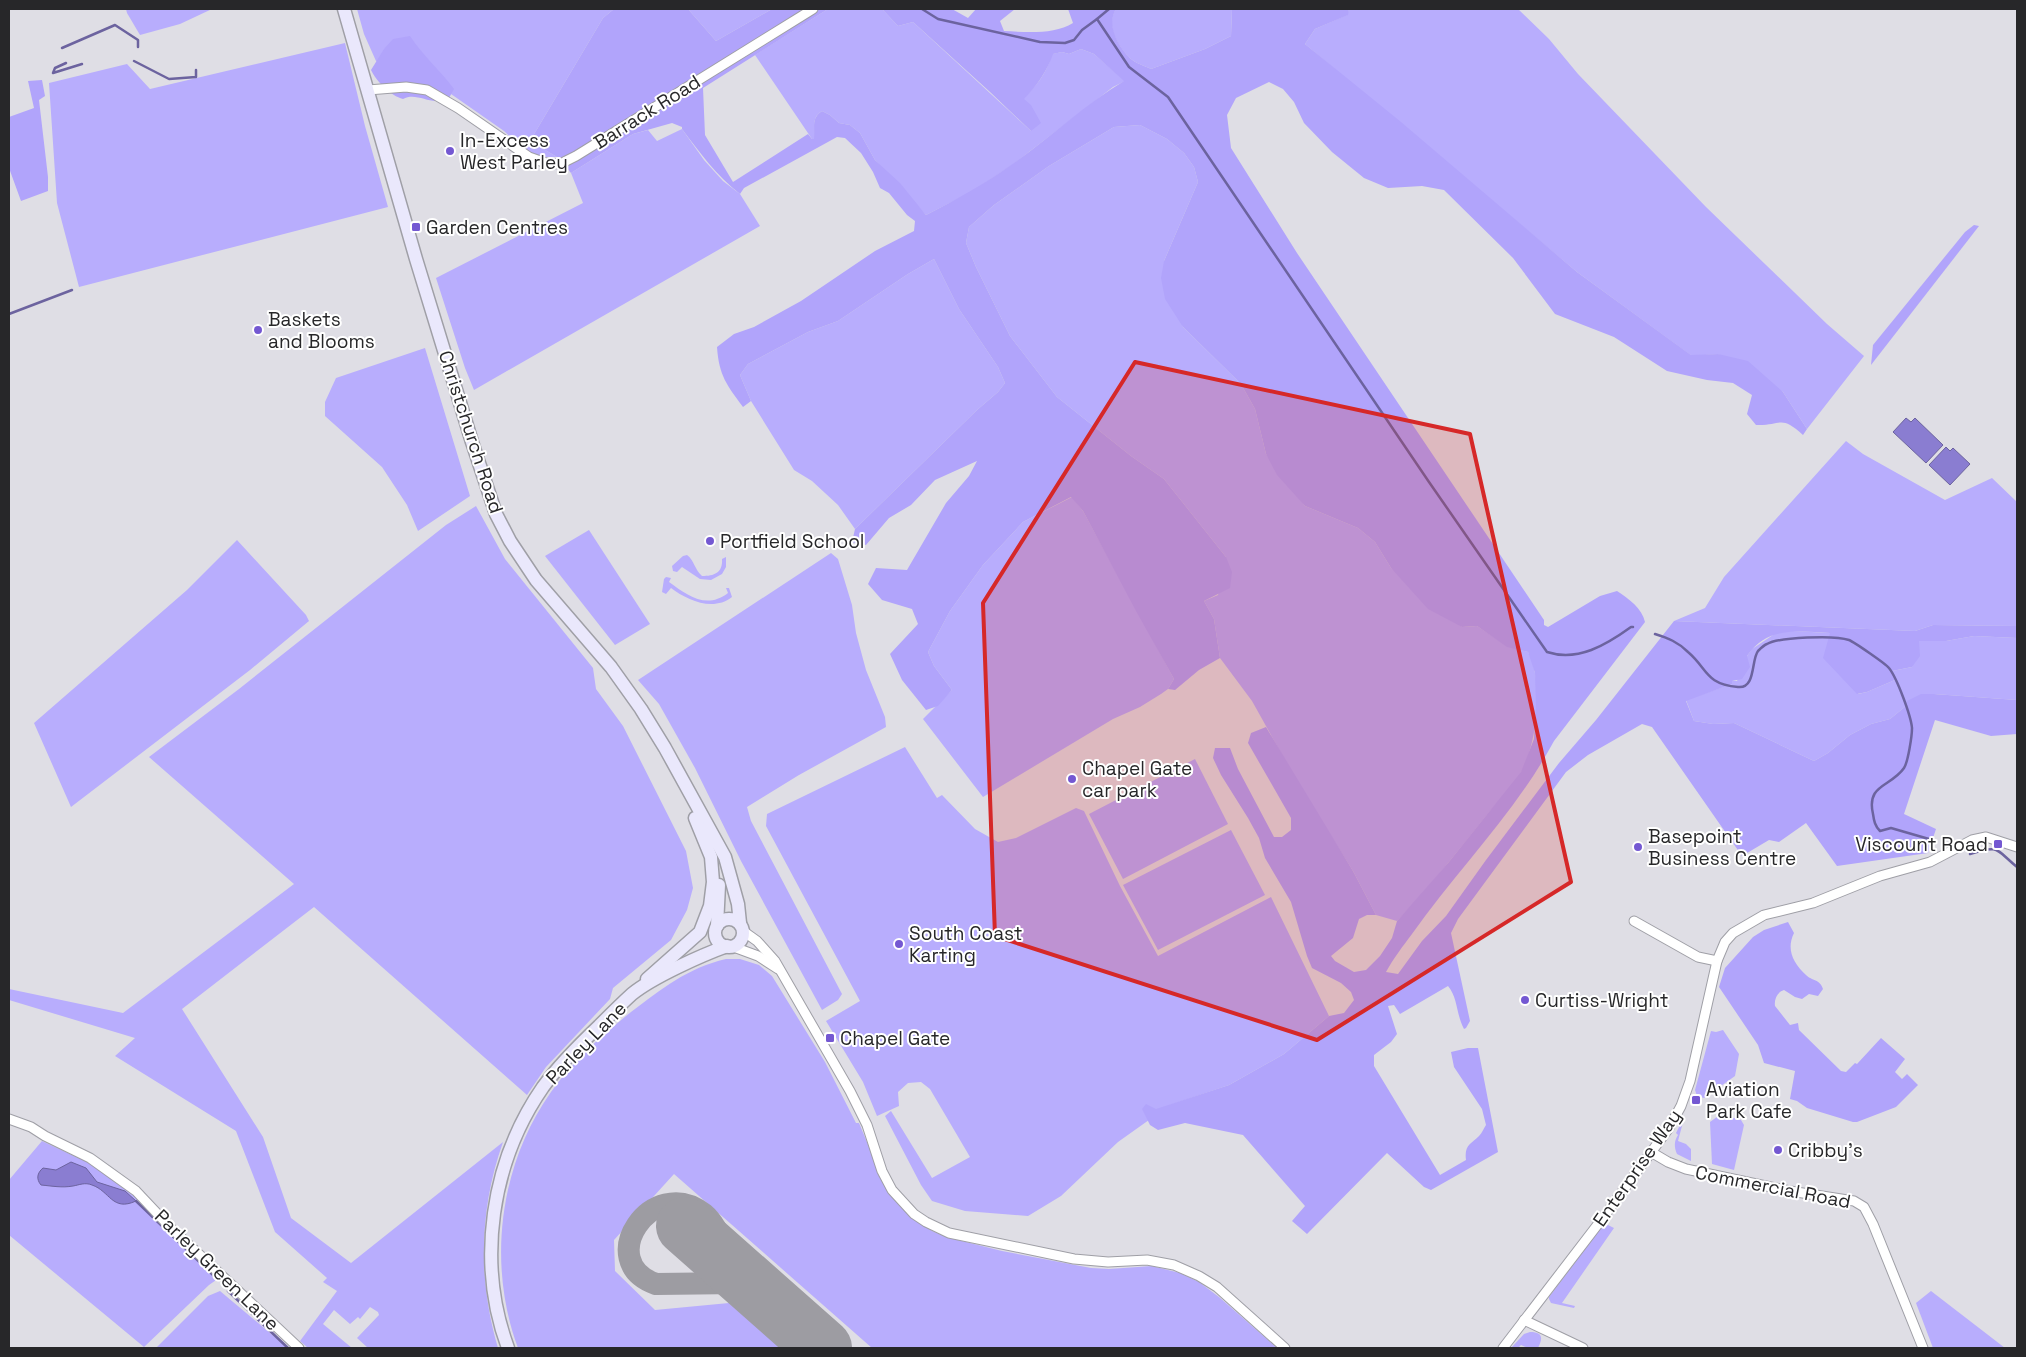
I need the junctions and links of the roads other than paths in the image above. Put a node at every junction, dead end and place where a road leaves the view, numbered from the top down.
1 (344, 9) edge
2 (813, 9) edge
3 (368, 90) junction
4 (687, 790) junction
5 (696, 806) junction
6 (2017, 847) edge
7 (1634, 921) dead end
8 (742, 927) junction
9 (716, 928) junction
10 (729, 946) junction
11 (1717, 961) junction
12 (782, 973) junction
13 (655, 980) junction
14 (634, 993) junction
15 (9, 1119) edge
16 (1651, 1152) junction
17 (1524, 1320) junction
18 (299, 1348) edge
19 (508, 1348) edge
20 (1285, 1348) edge
21 (1503, 1348) edge
22 (1583, 1348) edge
23 (1923, 1348) edge

1 - 3 main road, Christchurch Road
2 - 3 street, Barrack Road
3 - 4 main road, Christchurch Road
4 - 5 main road, Christchurch Road
4 - 14 main road
5 - 8 main road, Christchurch Road
5 - 9 main road, Christchurch Road
6 - 11 street
7 - 11 street
8 - 9 main road
8 - 10 main road
8 - 12 street
9 - 10 main road
9 - 13 main road, Parley Lane
10 - 12 street
10 - 13 main road, Parley Lane
11 - 16 street, Enterprise Way
12 - 20 street
13 - 14 main road, Parley Lane
14 - 19 main road, Parley Lane
15 - 18 street, Parley Green Lane
16 - 17 street, Enterprise Way
16 - 23 street, Commercial Road
17 - 21 street, Enterprise Way
17 - 22 street

